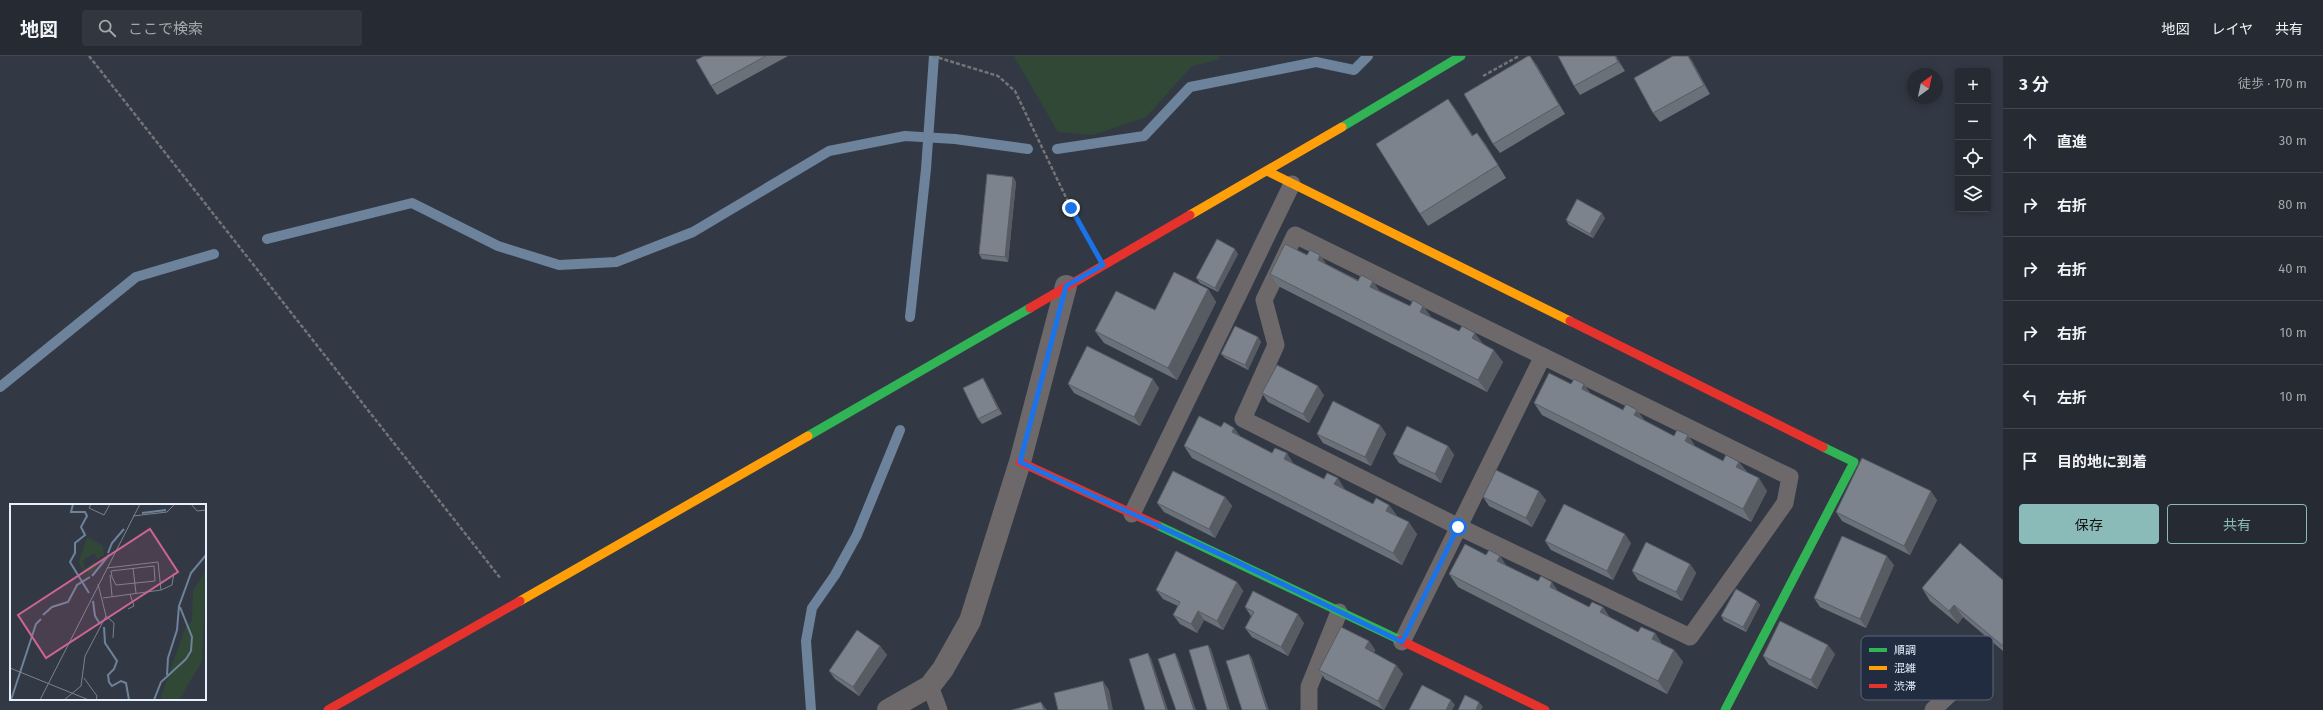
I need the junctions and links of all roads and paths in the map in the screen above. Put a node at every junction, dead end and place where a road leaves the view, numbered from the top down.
1 (89, 56) edge
2 (933, 56) edge
3 (1461, 56) edge
4 (1267, 171) junction
5 (1292, 184) junction
6 (1103, 265) junction
7 (1066, 286) junction
8 (1543, 356) junction
9 (1020, 462) junction
10 (1132, 514) junction
11 (1458, 527) junction
12 (518, 600) junction
13 (1339, 612) junction
14 (1402, 642) junction
15 (930, 686) junction
16 (1944, 700) edge
17 (328, 710) edge
18 (888, 710) edge
19 (939, 710) edge
20 (1309, 710) edge
21 (1545, 710) edge
22 (1725, 710) edge
23 (1934, 710) edge

1 - 12 path
2 - 6 path
3 - 4 street
4 - 5 street
4 - 6 street
5 - 10 lane
5 - 22 street
6 - 7 street
7 - 9 street
7 - 12 street
8 - 11 lane
8 - 11 lane
8 - 11 lane
9 - 10 street
9 - 15 street
10 - 13 street
11 - 14 lane
12 - 17 street
13 - 14 street
13 - 20 lane
14 - 21 street
15 - 18 street
15 - 19 lane
16 - 23 lane

